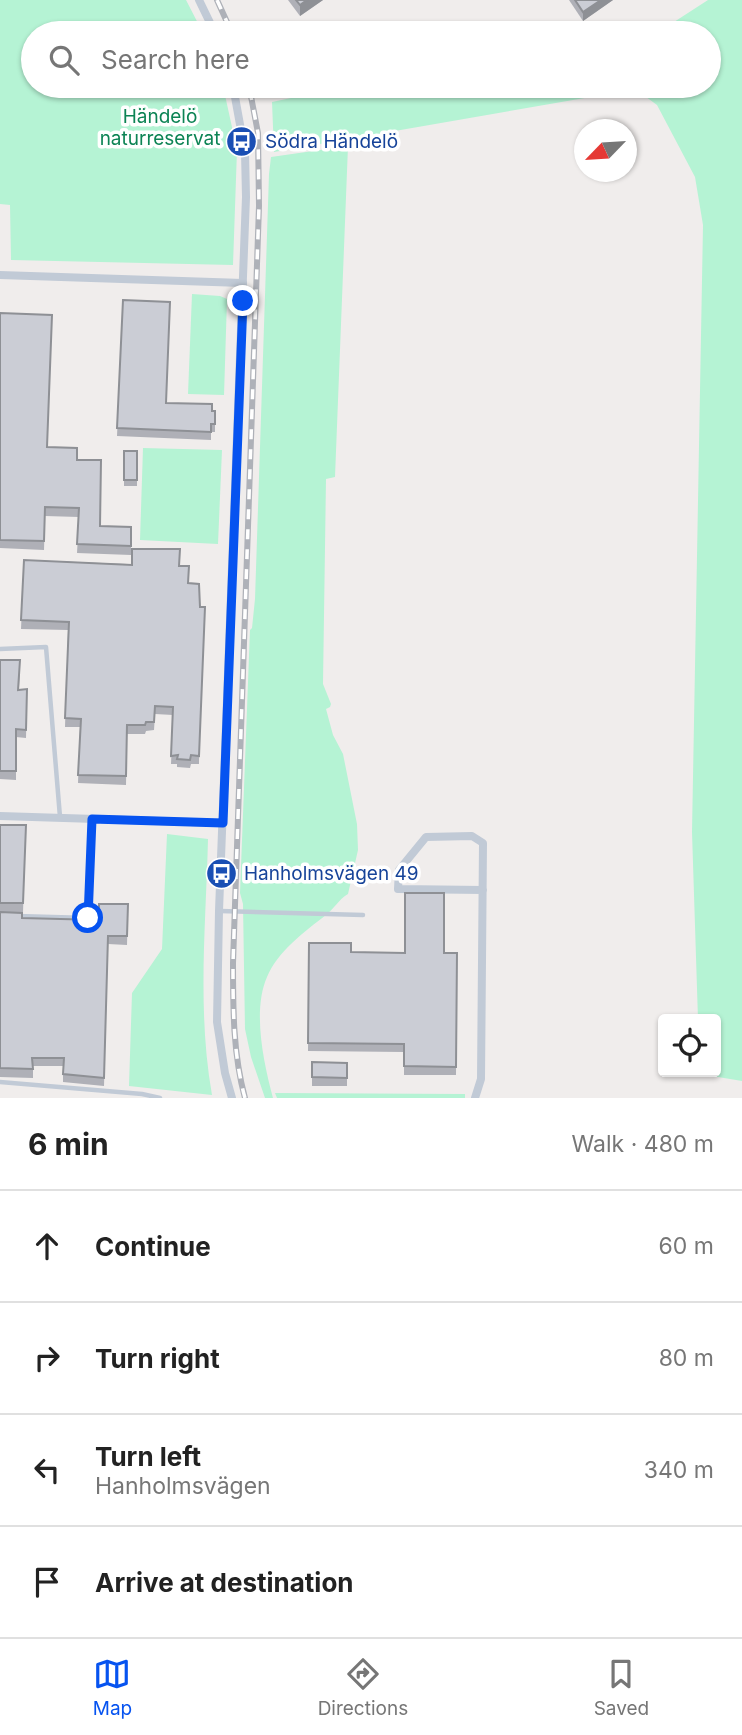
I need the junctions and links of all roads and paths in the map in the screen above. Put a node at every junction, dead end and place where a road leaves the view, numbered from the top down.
1 (199, 0) edge
2 (209, 21) edge
3 (235, 98) edge
4 (0, 275) edge
5 (243, 283) junction
6 (0, 649) edge
7 (0, 816) edge
8 (60, 818) junction
9 (92, 819) junction
10 (223, 823) junction
11 (483, 890) junction
12 (219, 911) junction
13 (363, 915) dead end
14 (13, 916) edge
15 (0, 1082) edge
16 (160, 1098) edge
17 (232, 1098) edge
18 (475, 1098) edge

1 - 2 street
3 - 5 street
4 - 5 street
5 - 10 street
6 - 8 lane
7 - 8 street
8 - 9 street
9 - 10 street
9 - 14 lane
10 - 12 street
11 - 11 street
11 - 18 street
12 - 13 lane
12 - 17 street
15 - 16 lane

